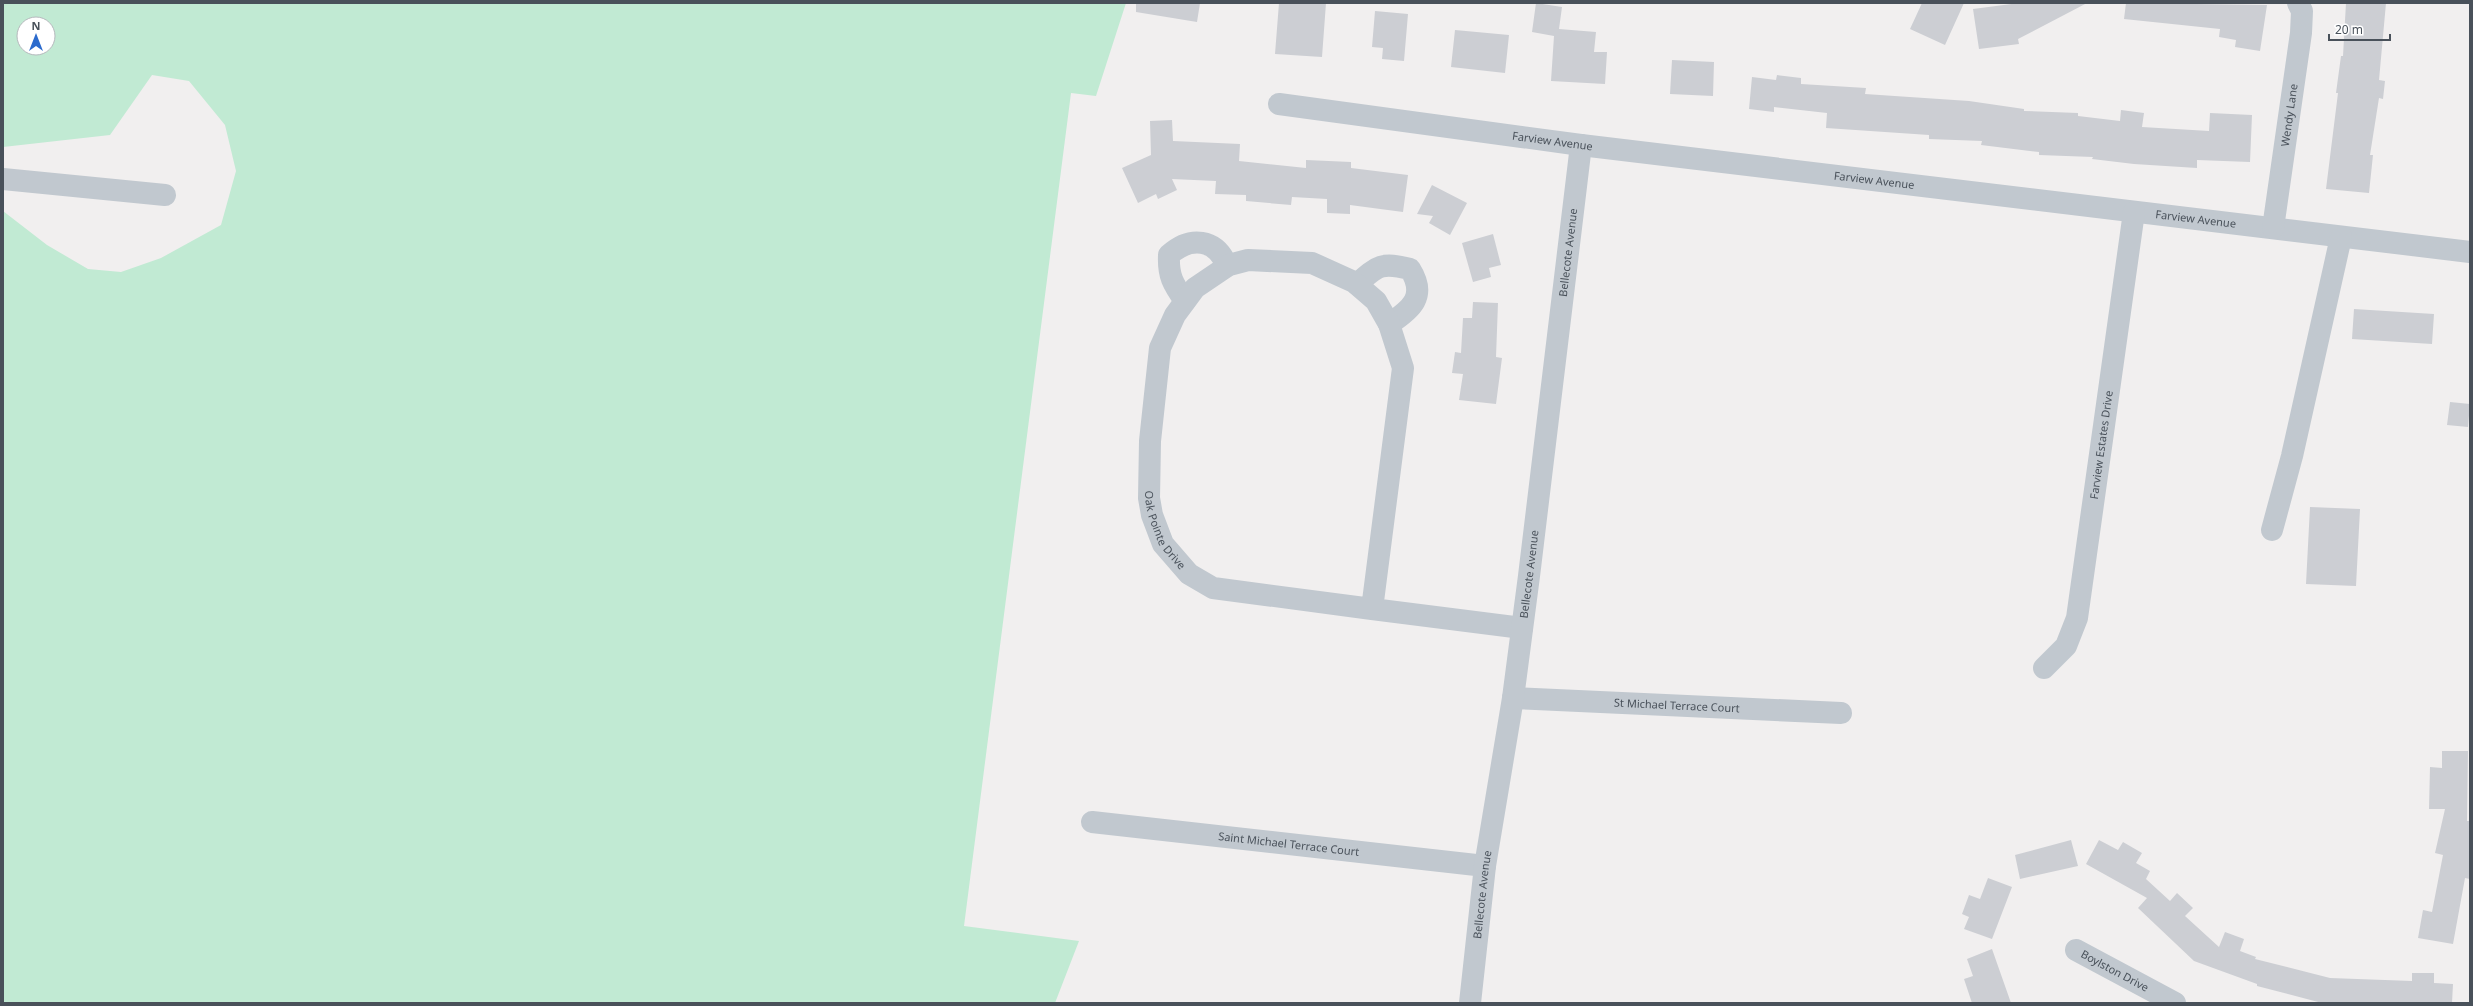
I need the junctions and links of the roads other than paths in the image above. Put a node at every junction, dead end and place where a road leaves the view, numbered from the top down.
1 (2298, 3) edge
2 (1279, 104) dead end
3 (1581, 145) junction
4 (3, 179) edge
5 (165, 196) dead end
6 (2134, 212) junction
7 (2273, 228) junction
8 (2341, 237) junction
9 (2470, 252) edge
10 (1227, 266) junction
11 (1357, 284) junction
12 (1185, 301) junction
13 (1389, 324) junction
14 (2272, 530) dead end
15 (1372, 609) junction
16 (1522, 628) junction
17 (2044, 668) dead end
18 (1513, 698) junction
19 (1841, 713) dead end
20 (1092, 822) dead end
21 (1485, 866) junction
22 (2076, 950) dead end
23 (1470, 1003) edge
24 (2175, 1003) edge

1 - 7 street, Wendy Lane
2 - 3 street, Farview Avenue
3 - 6 street, Farview Avenue
3 - 16 street, Bellecote Avenue
4 - 5 street
6 - 7 street, Farview Avenue
6 - 17 street, Farview Estates Drive
7 - 8 street, Farview Avenue
8 - 9 street, Farview Avenue
8 - 14 street
10 - 11 street, Oak Pointe Drive
10 - 12 street, Oak Pointe Drive
10 - 12 street
11 - 13 street, Oak Pointe Drive
11 - 13 street
12 - 15 street, Oak Pointe Drive
13 - 15 street, Oak Pointe Drive
15 - 16 street, Oak Pointe Drive
16 - 18 street, Bellecote Avenue
18 - 19 street, St Michael Terrace Court
18 - 21 street, Bellecote Avenue
20 - 21 street, Saint Michael Terrace Court
21 - 23 street, Bellecote Avenue
22 - 24 street, Boylston Drive

